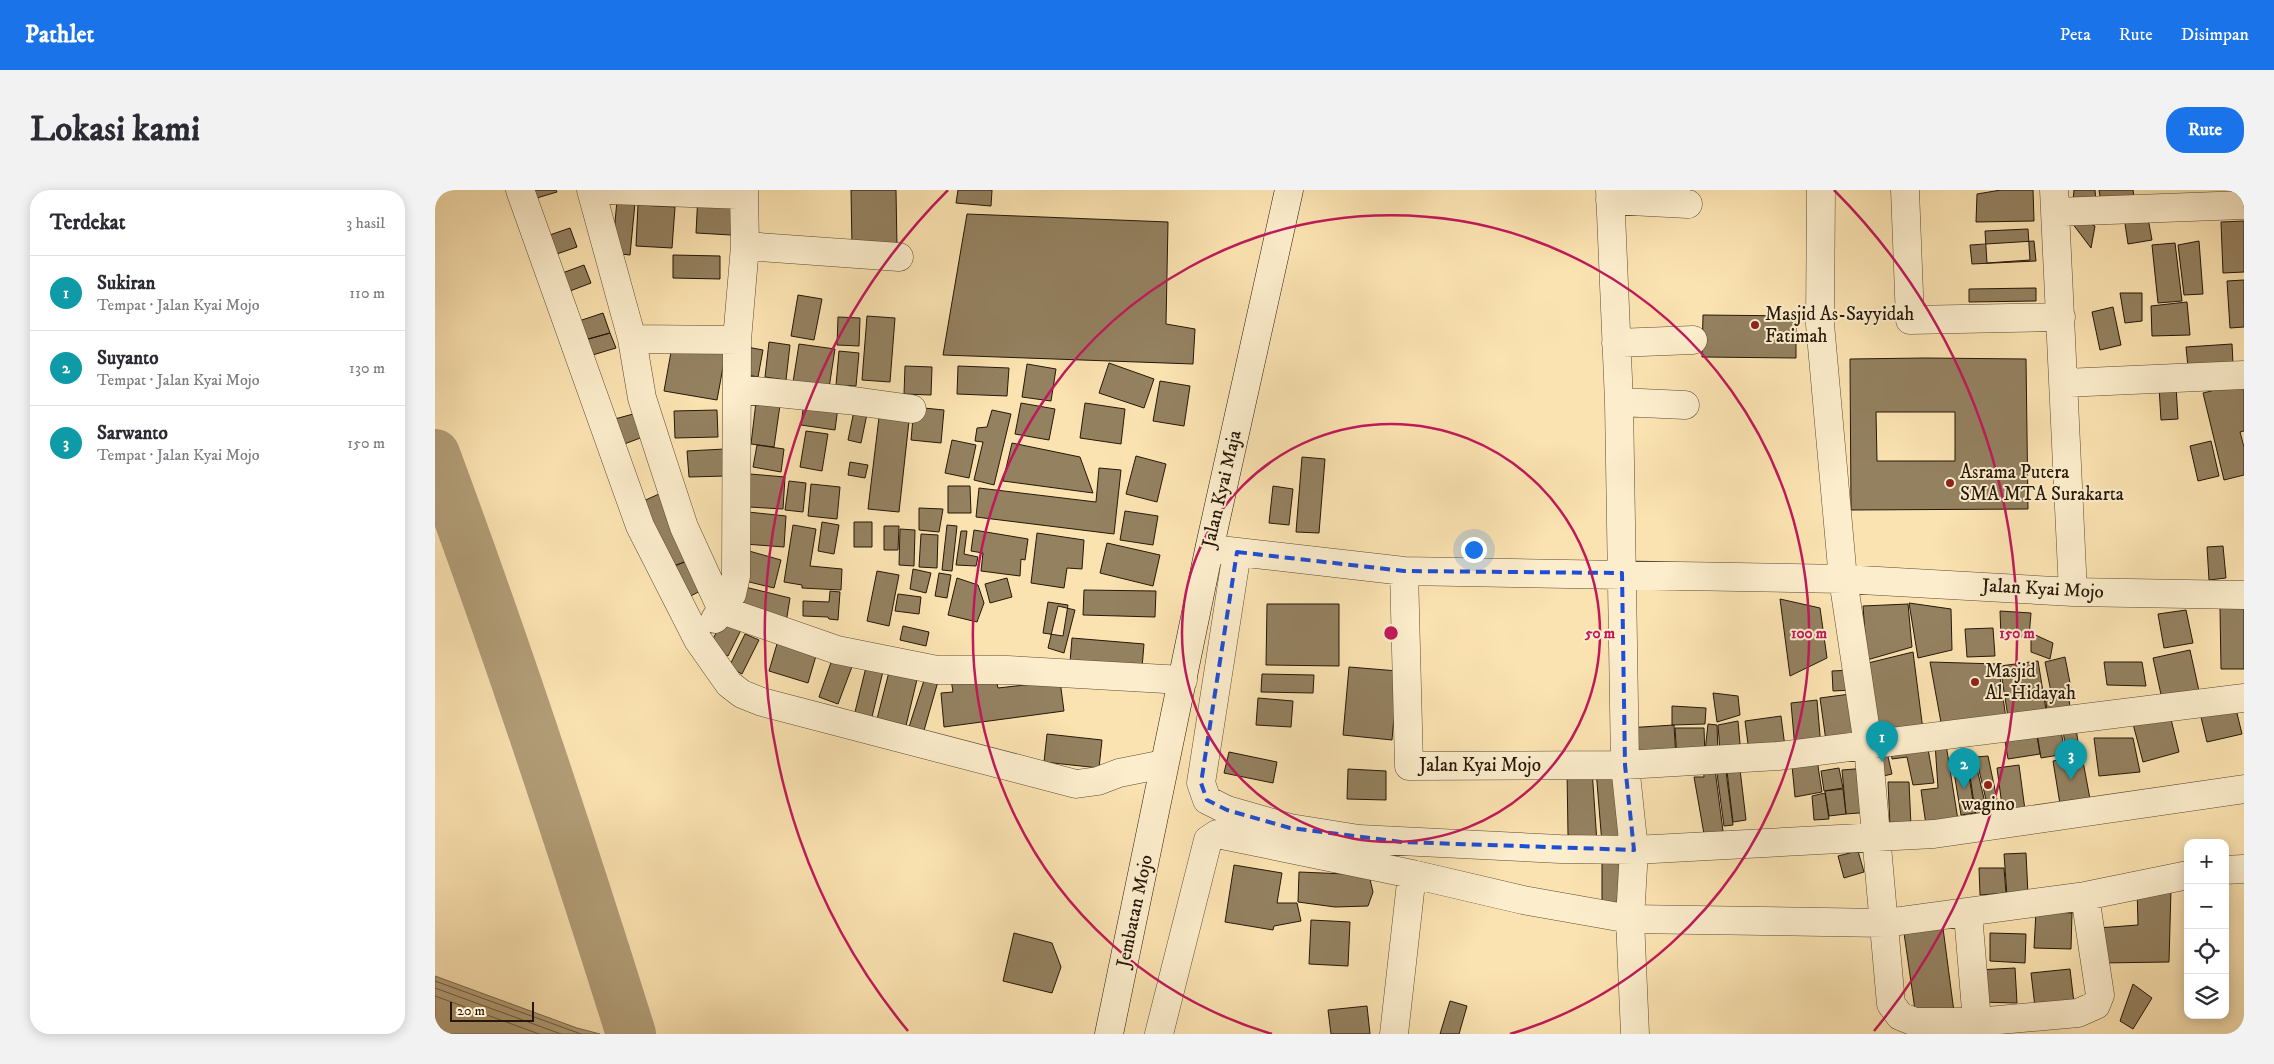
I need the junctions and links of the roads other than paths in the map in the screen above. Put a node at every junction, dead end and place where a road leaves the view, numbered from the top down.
1 (519, 190) edge
2 (591, 190) edge
3 (610, 190) edge
4 (1289, 190) edge
5 (1821, 190) edge
6 (1905, 190) edge
7 (744, 192) edge
8 (1610, 195) edge
9 (2055, 201) edge
10 (1688, 204) dead end
11 (2244, 205) edge
12 (745, 246) junction
13 (899, 257) dead end
14 (2061, 317) junction
15 (633, 339) junction
16 (737, 340) junction
17 (1693, 340) dead end
18 (1616, 343) junction
19 (2244, 375) edge
20 (2064, 383) junction
21 (737, 389) junction
22 (1619, 402) junction
23 (1685, 405) dead end
24 (912, 409) dead end
25 (1209, 550) junction
26 (1237, 552) junction
27 (1404, 571) junction
28 (1622, 573) junction
29 (1843, 579) junction
30 (2073, 592) junction
31 (2244, 595) edge
32 (722, 610) junction
33 (698, 640) junction
34 (1183, 680) junction
35 (2244, 698) edge
36 (1869, 745) junction
37 (1625, 765) junction
38 (1163, 776) junction
39 (2244, 789) edge
40 (1877, 836) junction
41 (1634, 850) junction
42 (1412, 874) junction
43 (2184, 876) edge
44 (2085, 896) junction
45 (1968, 914) junction
46 (1630, 919) junction
47 (1885, 924) junction
48 (1977, 1022) junction
49 (1109, 1034) edge
50 (1159, 1034) edge
51 (1394, 1034) edge
52 (1635, 1034) edge

1 - 33 street
2 - 15 street
3 - 7 street
4 - 25 street, Jalan Kyai Maja
5 - 29 street
6 - 14 street
7 - 12 street
8 - 10 street
8 - 18 street
9 - 11 street
9 - 14 street
12 - 13 street
12 - 16 street
14 - 20 street
15 - 16 street
15 - 32 street
16 - 21 street
17 - 18 street
18 - 22 street
19 - 20 street
20 - 30 street
21 - 24 street
21 - 32 street
22 - 23 street
22 - 28 street
25 - 26 street, Jalan Kyai Mojo
25 - 34 street, Jalan Kyai Maja
26 - 27 street, Jalan Kyai Mojo
26 - 41 street
27 - 28 street, Jalan Kyai Mojo
27 - 37 street, Jalan Kyai Mojo
28 - 29 street, Jalan Kyai Mojo
28 - 37 street
29 - 30 street, Jalan Kyai Mojo
29 - 36 street
30 - 31 street, Jalan Kyai Mojo
32 - 33 street
32 - 34 street
33 - 38 street
34 - 38 street, Jalan Kyai Maja
35 - 36 street, Jalan Kyai Mojo
36 - 37 street, Jalan Kyai Mojo
36 - 40 street
37 - 41 street
38 - 49 street, Jembatan Mojo
39 - 40 street
40 - 41 street
40 - 47 street
41 - 46 street
42 - 46 street
42 - 50 street
42 - 51 street
43 - 44 street
44 - 45 street
44 - 48 street
45 - 47 street
45 - 48 street
46 - 47 street
46 - 52 street
47 - 48 street

